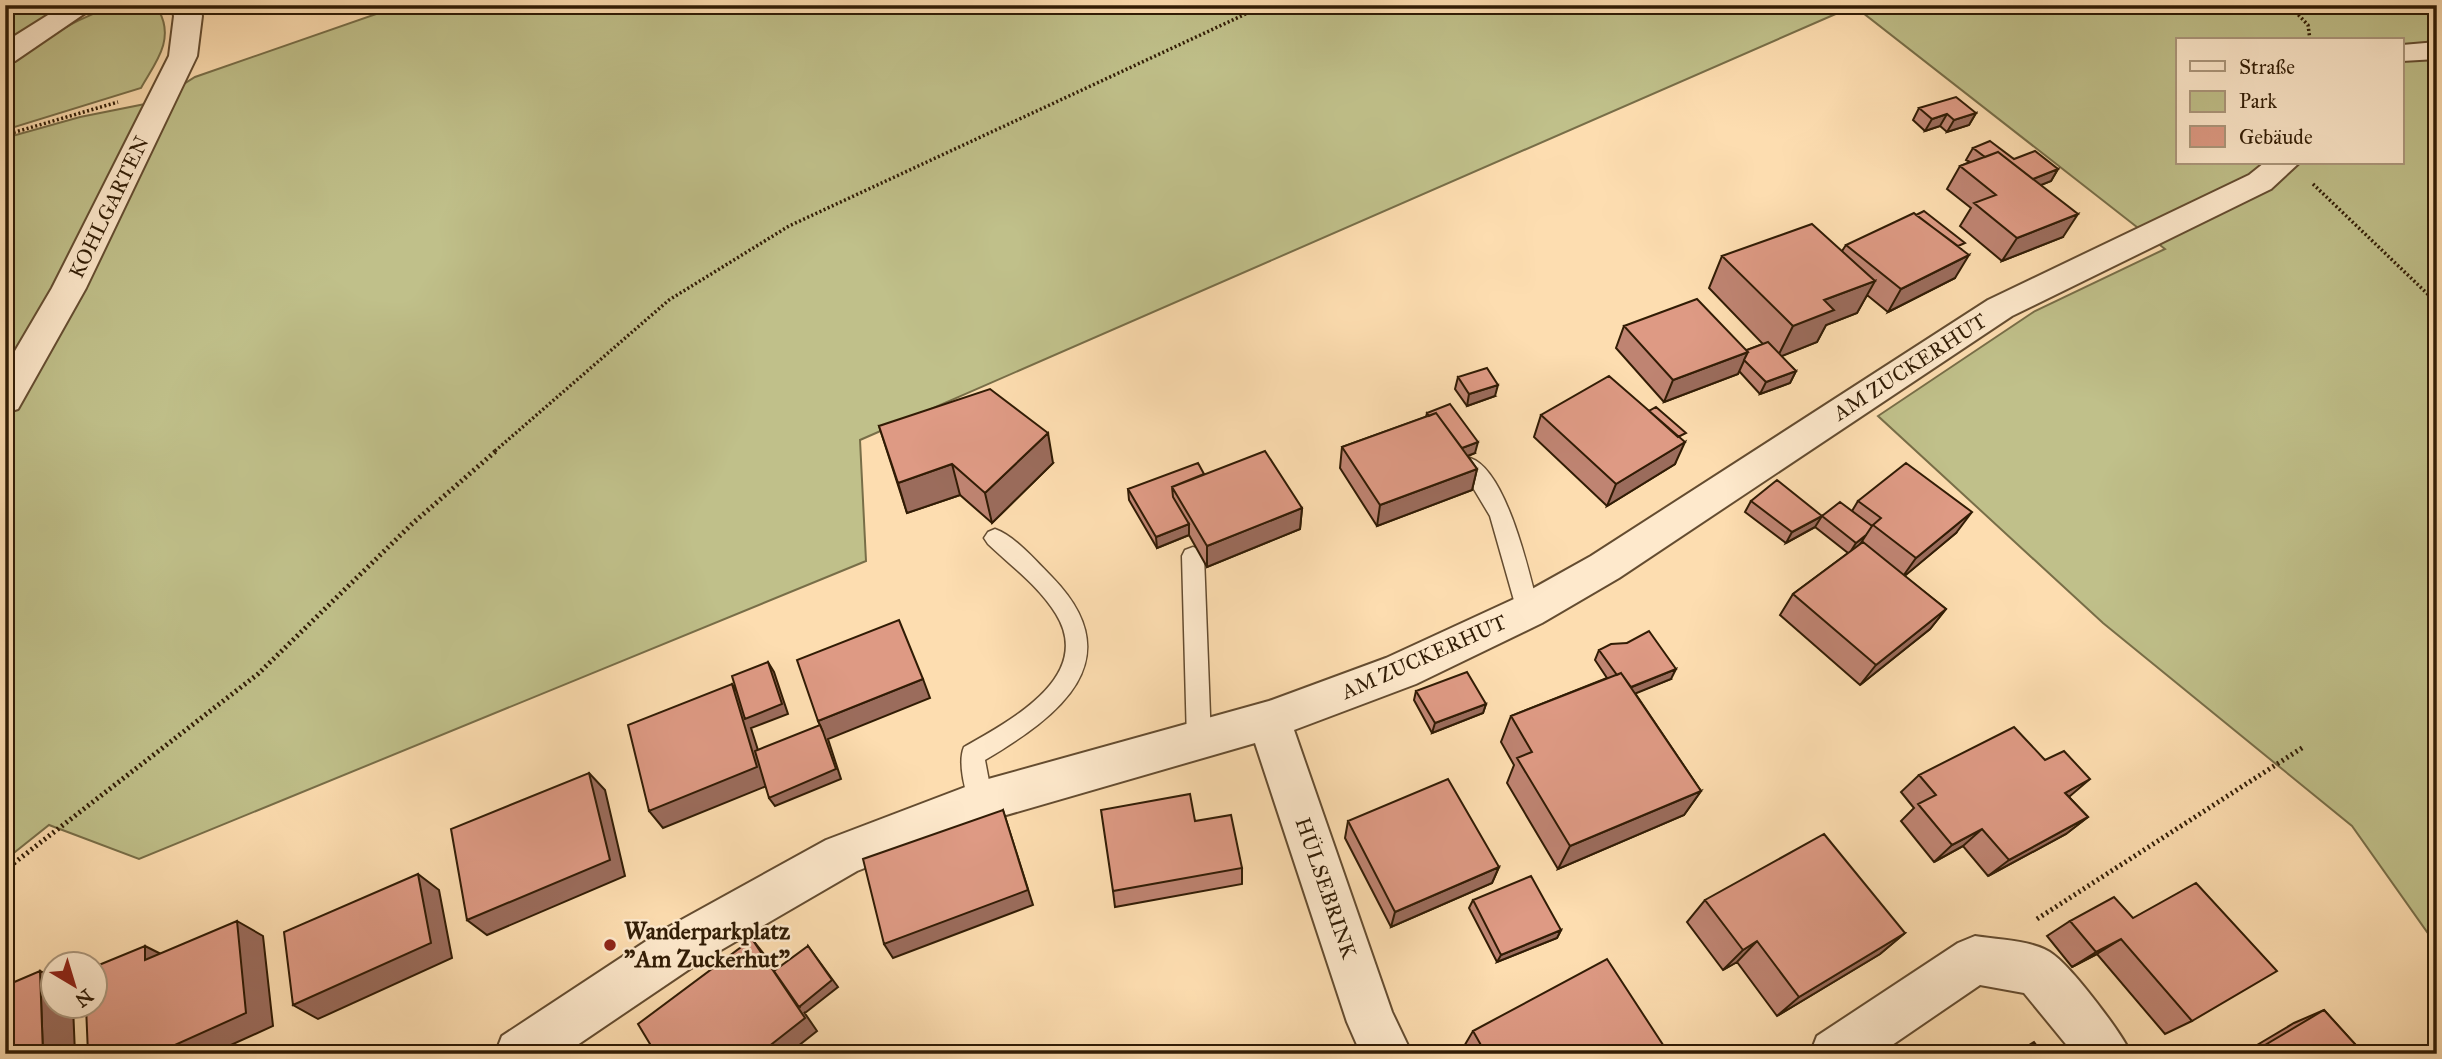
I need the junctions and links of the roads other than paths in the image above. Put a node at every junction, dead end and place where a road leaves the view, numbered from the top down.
1 (83, 5) edge
2 (185, 5) edge
3 (2437, 50) edge
4 (2404, 53) edge
5 (5, 55) edge
6 (2297, 172) edge
7 (5, 400) edge
8 (1470, 466) edge
9 (995, 538) dead end
10 (1193, 556) dead end
11 (1528, 611) junction
12 (1269, 720) junction
13 (1199, 741) junction
14 (981, 802) junction
15 (520, 1054) edge
16 (1387, 1054) edge
17 (1835, 1054) edge
18 (2106, 1054) edge

1 - 5 street
2 - 7 street, KOHLGARTEN
3 - 4 street
6 - 11 street, AM ZUCKERHUT
8 - 11 lane
9 - 14 lane
10 - 13 lane
11 - 12 street, AM ZUCKERHUT
12 - 13 street, AM ZUCKERHUT
12 - 16 street, HÜLSEBRINK
13 - 14 street, AM ZUCKERHUT
14 - 15 street, AM ZUCKERHUT
17 - 18 street

